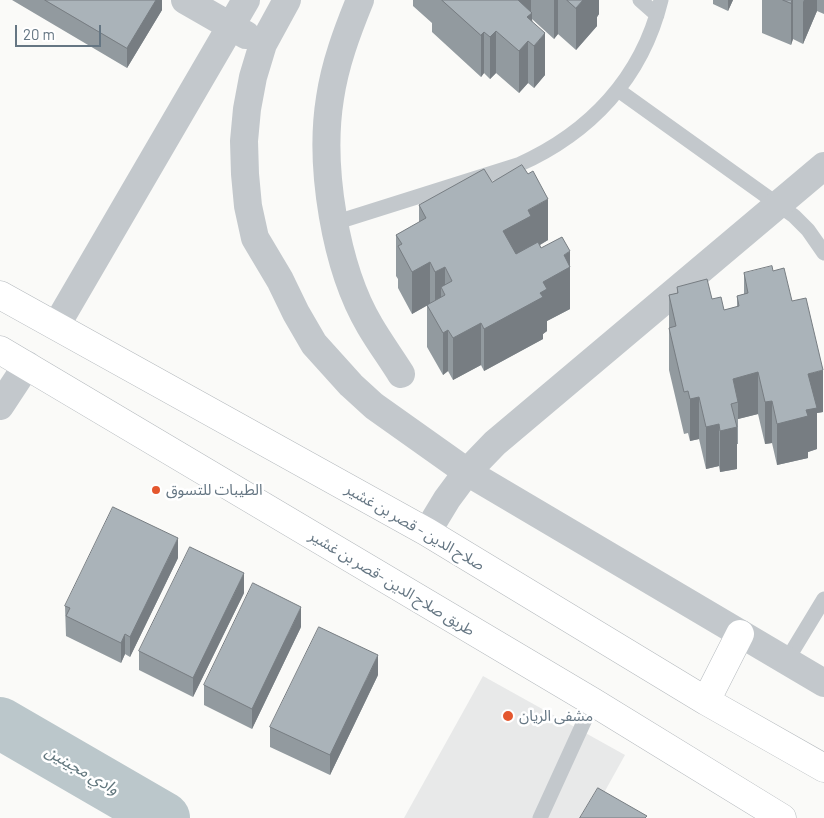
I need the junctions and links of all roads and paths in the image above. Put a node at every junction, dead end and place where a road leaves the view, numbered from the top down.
1 (185, 0) edge
2 (246, 0) edge
3 (287, 0) edge
4 (360, 0) edge
5 (640, 0) edge
6 (659, 7) edge
7 (230, 26) junction
8 (263, 44) junction
9 (618, 90) junction
10 (824, 166) edge
11 (779, 204) junction
12 (334, 223) junction
13 (824, 253) edge
14 (0, 295) edge
15 (56, 326) junction
16 (0, 350) edge
17 (27, 366) junction
18 (401, 374) dead end
19 (0, 406) edge
20 (467, 472) junction
21 (427, 532) junction
22 (824, 599) edge
23 (740, 634) junction
24 (787, 660) junction
25 (824, 683) edge
26 (706, 701) junction
27 (593, 702) junction
28 (824, 768) edge
29 (540, 818) edge
30 (782, 818) edge

1 - 7 street
2 - 7 street
3 - 8 street
4 - 12 street
5 - 6 lane
6 - 9 lane
7 - 8 street
7 - 15 street
8 - 20 street
9 - 11 lane
9 - 12 lane
10 - 11 street
11 - 13 lane
11 - 20 street
12 - 18 street
14 - 15 highway, صلاح الدين - قصر بن غشير
15 - 21 highway, صلاح الدين - قصر بن غشير
16 - 17 highway, طريق صلاح الدين -قصر بن غشير
17 - 19 street
17 - 27 highway, طريق صلاح الدين -قصر بن غشير
20 - 21 street
20 - 23 street
21 - 26 highway, صلاح الدين - قصر بن غشير
22 - 24 lane
23 - 24 street
23 - 26 highway
24 - 25 street
26 - 28 highway, صلاح الدين - قصر بن غشير
27 - 29 lane
27 - 30 highway, طريق صلاح الدين -قصر بن غشير

